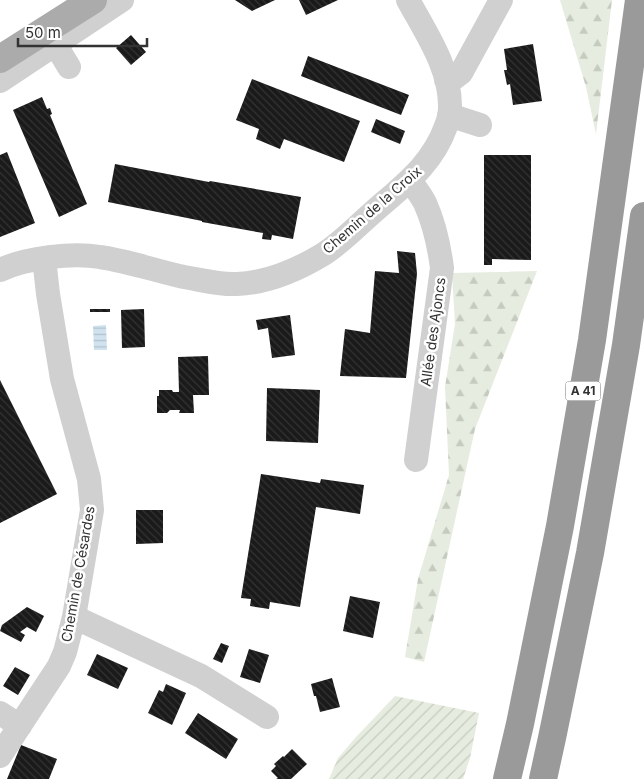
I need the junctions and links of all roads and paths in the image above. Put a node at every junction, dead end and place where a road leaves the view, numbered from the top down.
1 (93, 0) edge
2 (122, 0) edge
3 (408, 0) edge
4 (501, 0) edge
5 (638, 0) edge
6 (64, 9) edge
7 (55, 44) junction
8 (0, 60) edge
9 (69, 67) dead end
10 (0, 80) edge
11 (446, 80) junction
12 (449, 115) junction
13 (480, 125) dead end
14 (410, 180) junction
15 (644, 216) edge
16 (44, 258) junction
17 (3, 269) edge
18 (48, 294) junction
19 (416, 460) dead end
20 (74, 617) junction
21 (0, 713) edge
22 (267, 718) dead end
23 (20, 726) junction
24 (0, 756) edge
25 (507, 779) edge
26 (542, 779) edge

1 - 6 main road
2 - 7 street
3 - 11 street, Chemin de la Croix
4 - 11 street
5 - 25 highway, A 41
6 - 8 main road
7 - 9 street
7 - 10 street
11 - 12 street, Chemin de la Croix
12 - 13 street
12 - 14 street, Chemin de la Croix
14 - 16 street, Chemin de la Croix
14 - 19 street, Allée des Ajoncs
15 - 26 highway, A 41
16 - 17 street, Chemin de la Croix
16 - 18 street, Chemin de Césardes
17 - 18 street
18 - 20 street, Chemin de Césardes
20 - 22 street
20 - 23 street, Chemin de Césardes
21 - 23 street
23 - 24 street, Chemin de Césardes

